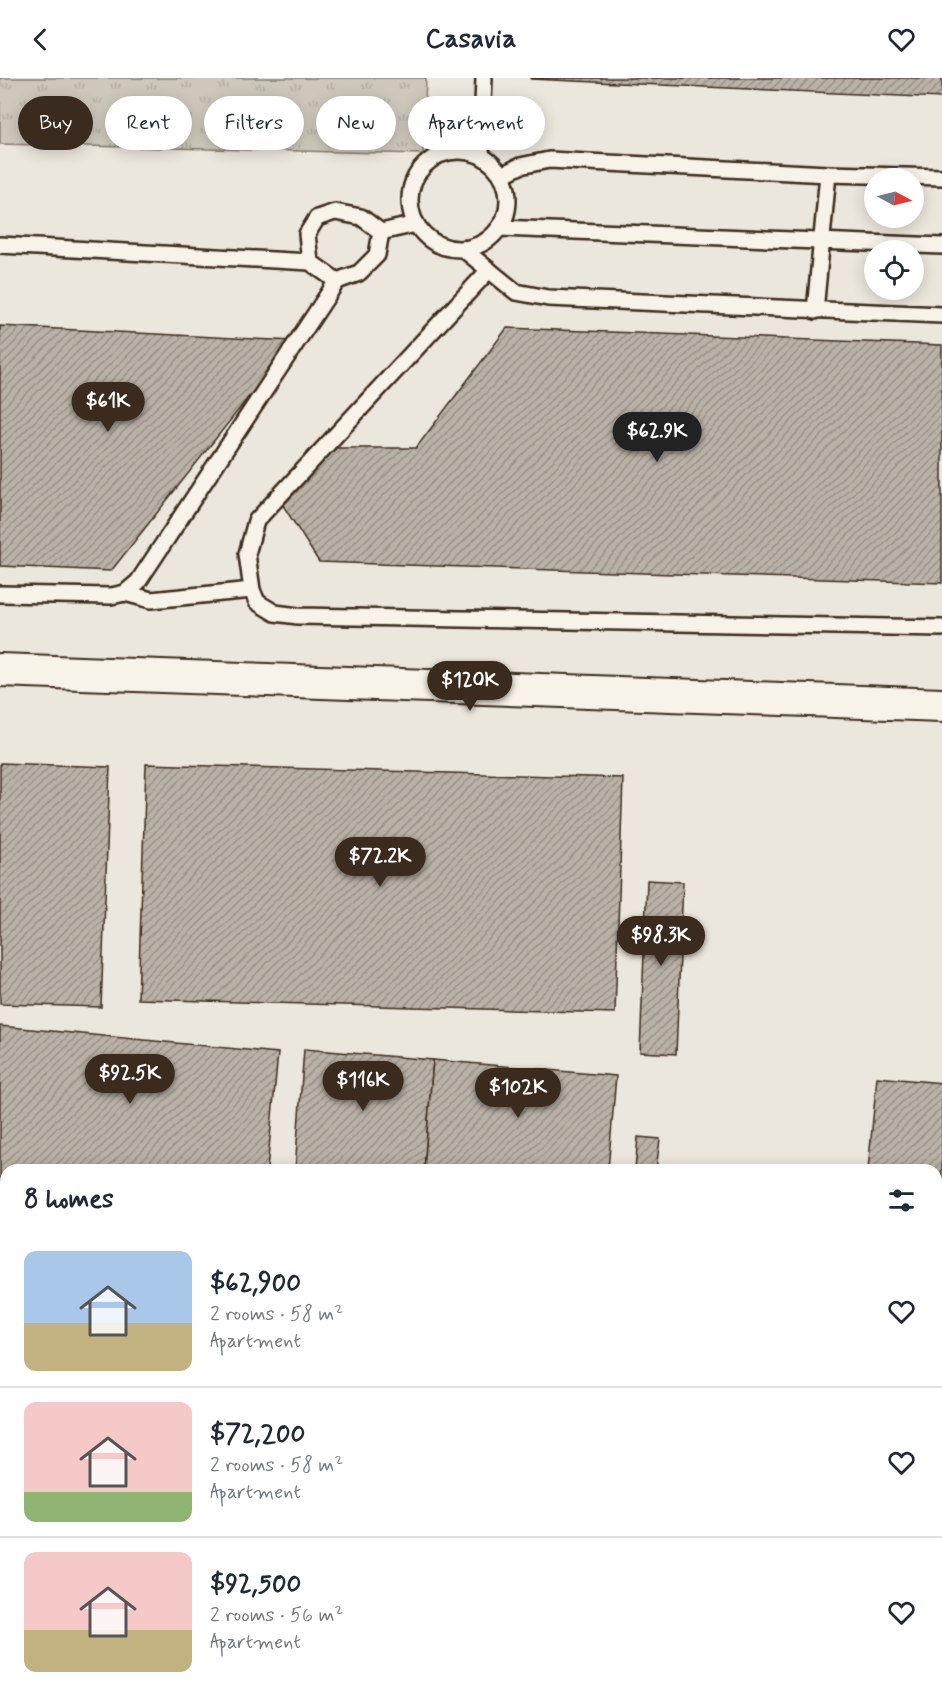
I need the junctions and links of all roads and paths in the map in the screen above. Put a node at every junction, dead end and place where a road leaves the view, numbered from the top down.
1 (484, 78) edge
2 (481, 155) junction
3 (828, 174) junction
4 (502, 175) junction
5 (942, 177) edge
6 (416, 224) junction
7 (499, 228) junction
8 (381, 232) junction
9 (821, 242) junction
10 (0, 246) edge
11 (942, 246) edge
12 (463, 249) junction
13 (310, 262) junction
14 (489, 270) junction
15 (337, 281) junction
16 (815, 311) junction
17 (942, 315) edge
18 (252, 590) junction
19 (126, 593) junction
20 (0, 594) edge
21 (942, 628) edge
22 (0, 670) edge
23 (942, 705) edge

1 - 2 lane
2 - 4 lane
2 - 6 lane
3 - 4 lane
3 - 5 lane
3 - 9 lane
4 - 7 lane
6 - 8 lane
6 - 12 lane
7 - 9 lane
7 - 12 lane
8 - 13 lane
8 - 15 lane
9 - 11 lane
9 - 16 lane
10 - 13 lane
12 - 14 lane
13 - 15 lane
14 - 16 lane
14 - 18 lane
15 - 19 lane
16 - 17 lane
18 - 19 lane
18 - 21 lane
19 - 20 lane
22 - 23 street

